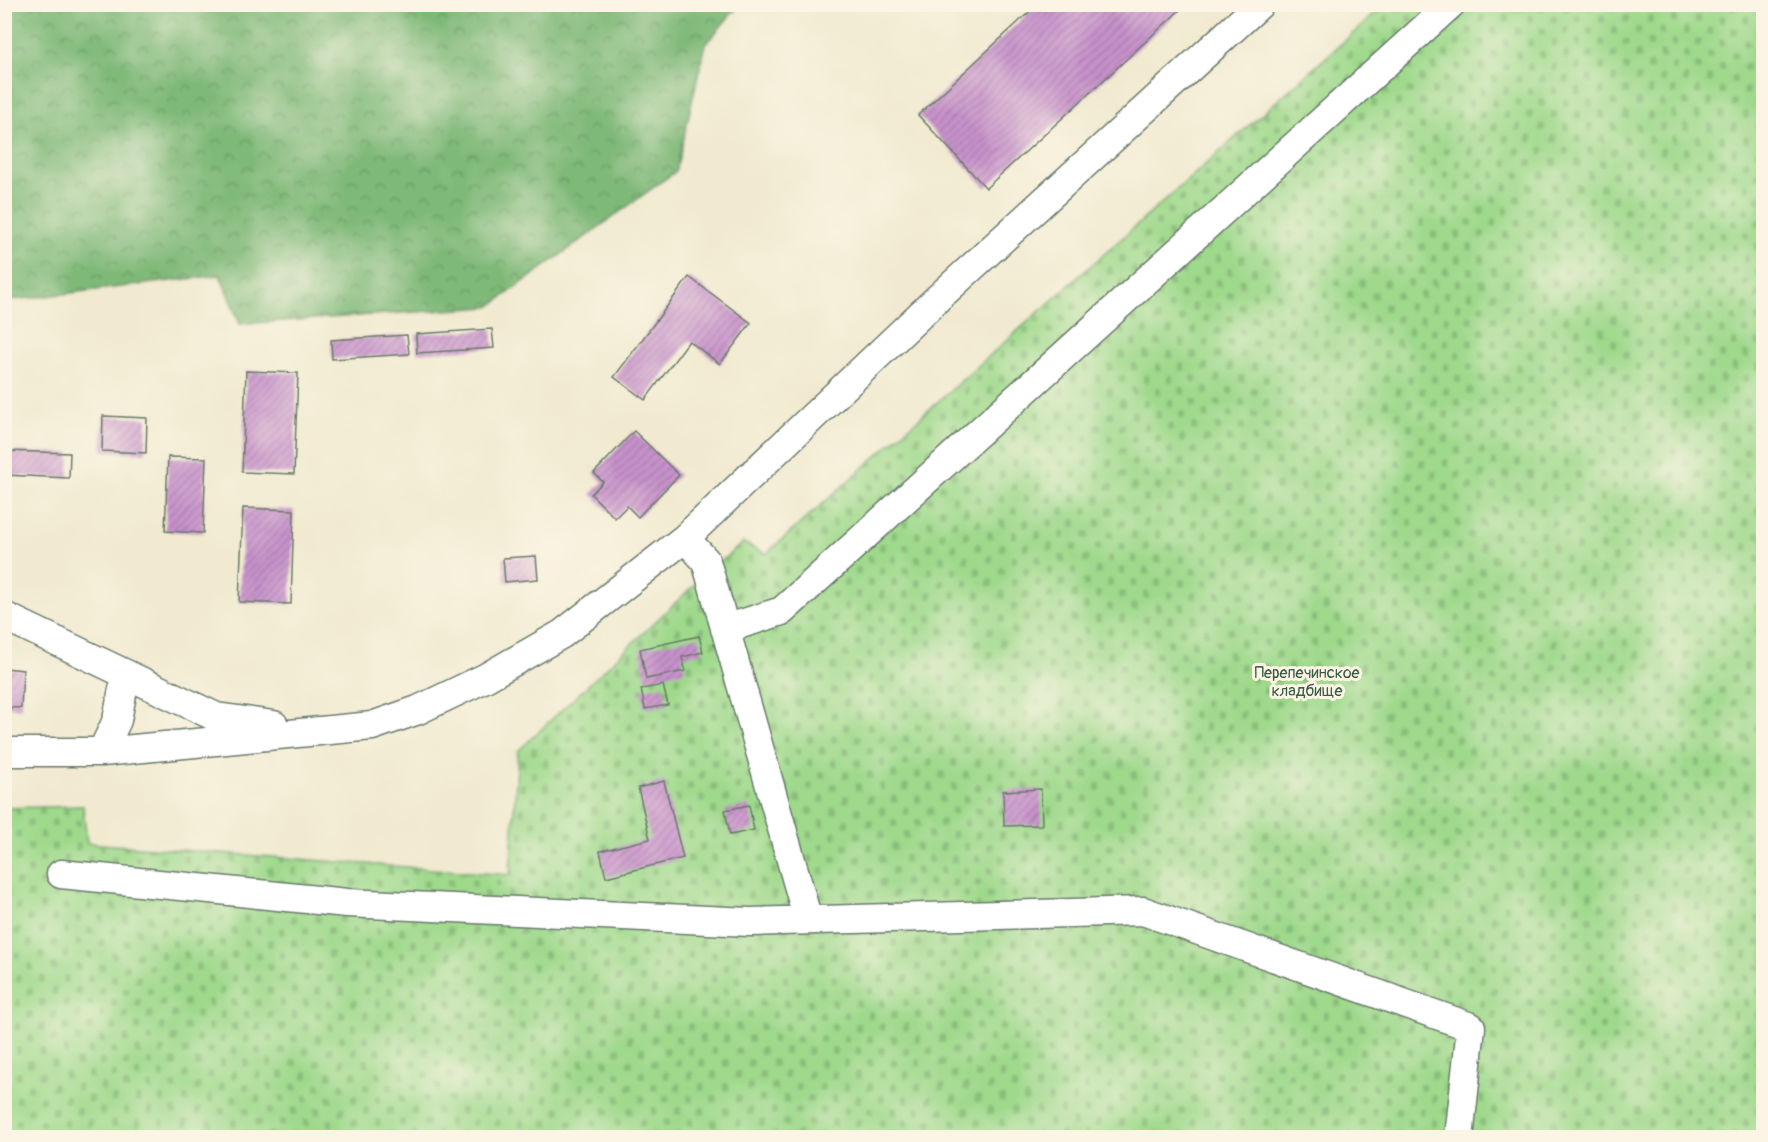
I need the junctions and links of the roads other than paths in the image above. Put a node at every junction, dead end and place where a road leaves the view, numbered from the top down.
1 (1260, 4) edge
2 (1451, 4) edge
3 (685, 538) junction
4 (4, 616) edge
5 (725, 629) junction
6 (131, 677) junction
7 (323, 731) junction
8 (4, 752) edge
9 (102, 752) junction
10 (61, 874) dead end
11 (808, 920) junction
12 (1459, 1137) edge

1 - 3 street
2 - 5 street
3 - 5 street
3 - 7 street
4 - 6 street
5 - 11 street
6 - 7 street
6 - 9 street
7 - 9 street
8 - 9 street
10 - 11 street
11 - 12 street

